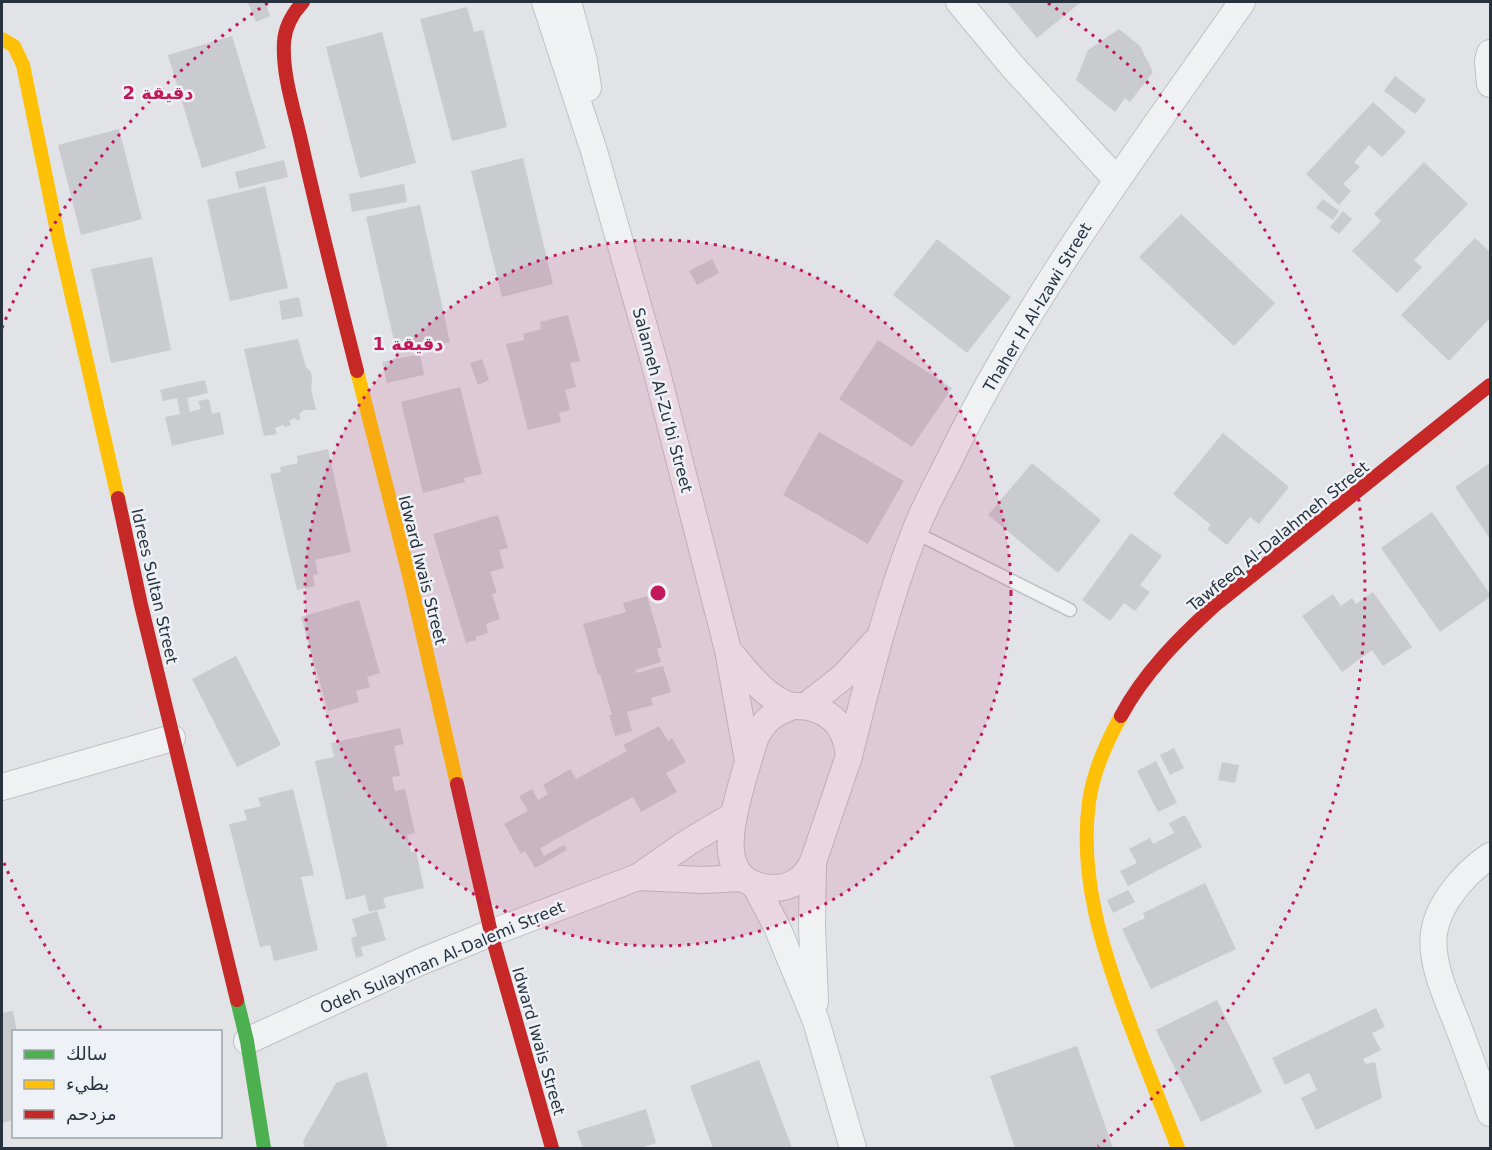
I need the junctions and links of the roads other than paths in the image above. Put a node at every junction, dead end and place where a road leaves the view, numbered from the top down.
1 (303, 2) edge
2 (545, 2) edge
3 (568, 2) edge
4 (959, 2) edge
5 (1242, 2) edge
6 (2, 39) edge
7 (1491, 53) edge
8 (1491, 84) edge
9 (594, 151) junction
10 (1116, 179) junction
11 (1491, 386) edge
12 (914, 532) junction
13 (1070, 610) dead end
14 (879, 637) junction
15 (728, 650) junction
16 (799, 706) junction
17 (172, 738) junction
18 (849, 756) junction
19 (748, 761) junction
20 (2, 787) edge
21 (734, 815) junction
22 (1491, 856) edge
23 (813, 862) junction
24 (638, 877) junction
25 (749, 881) junction
26 (491, 933) junction
27 (816, 1021) junction
28 (247, 1041) junction
29 (1491, 1113) edge
30 (264, 1149) edge
31 (552, 1149) edge
32 (853, 1149) edge
33 (1178, 1149) edge

1 - 26 street, Idward Iwais Street
2 - 9 street, Salameh Al-Zu‘bi Street
3 - 9 street, Salameh Al-Zu‘bi Street
4 - 10 street
5 - 10 street, Thaher H Al-Izawi Street
6 - 17 street, Idrees Sultan Street
7 - 8 street
9 - 15 street, Salameh Al-Zu‘bi Street
10 - 12 street, Thaher H Al-Izawi Street
11 - 33 street, Tawfeeq Al-Dalahmeh Street
12 - 13 lane
12 - 14 street, Thaher H Al-Izawi Street
14 - 16 street, Thaher H Al-Izawi Street
14 - 18 street, Thaher H Al-Izawi Street
15 - 16 street, Salameh Al-Zu‘bi Street
15 - 19 street, Salameh Al-Zu‘bi Street
16 - 18 street, Salameh Al-Zu‘bi Street
16 - 19 street, Thaher H Al-Izawi Street
17 - 20 street
17 - 28 street, Idrees Sultan Street
18 - 23 street, Thaher H Al-Izawi Street
19 - 21 street, Thaher H Al-Izawi Street
21 - 24 street, Odeh Sulayman Al-Dalemi Street
21 - 25 street, Thaher H Al-Izawi Street
22 - 29 street
23 - 25 street, Odeh Sulayman Al-Dalemi Street
23 - 27 street
24 - 25 street, Odeh Sulayman Al-Dalemi Street
24 - 26 street, Odeh Sulayman Al-Dalemi Street
25 - 27 street
26 - 28 street, Odeh Sulayman Al-Dalemi Street
26 - 31 street, Idward Iwais Street
27 - 32 street
28 - 30 street, Idrees Sultan Street

